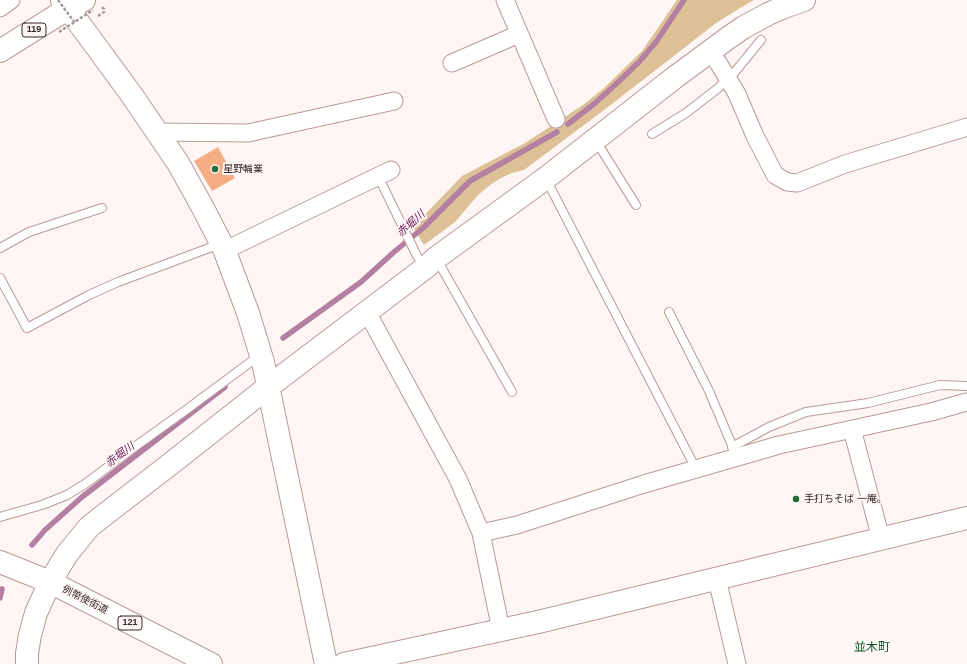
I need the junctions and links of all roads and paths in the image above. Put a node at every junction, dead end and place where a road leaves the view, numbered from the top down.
1 (11, 0) edge
2 (505, 0) edge
3 (804, 0) edge
4 (73, 7) edge
5 (0, 8) edge
6 (59, 32) dead end
7 (519, 34) junction
8 (761, 40) dead end
9 (0, 52) edge
10 (710, 52) junction
11 (452, 63) dead end
12 (728, 79) junction
13 (394, 101) dead end
14 (556, 119) dead end
15 (967, 127) edge
16 (157, 132) junction
17 (652, 134) dead end
18 (595, 140) junction
19 (385, 173) joint
20 (546, 178) junction
21 (636, 205) dead end
22 (102, 208) dead end
23 (223, 246) junction
24 (0, 248) edge
25 (430, 263) junction
26 (0, 278) edge
27 (366, 312) junction
28 (669, 312) dead end
29 (261, 355) junction
30 (967, 386) edge
31 (268, 387) junction
32 (512, 392) dead end
33 (967, 402) edge
34 (852, 429) junction
35 (735, 452) junction
36 (696, 469) junction
37 (0, 517) edge
38 (967, 518) edge
39 (481, 533) junction
40 (882, 539) junction
41 (0, 562) edge
42 (717, 579) junction
43 (50, 582) junction
44 (501, 630) junction
45 (27, 664) edge
46 (211, 664) edge
47 (326, 664) edge
48 (344, 664) edge
49 (737, 664) edge

1 - 5 street
2 - 7 street
3 - 10 main road
4 - 6 path, bridge
4 - 9 main road, 119
4 - 16 main road
7 - 11 street
7 - 14 street
8 - 12 lane
10 - 12 street
10 - 18 main road
12 - 15 street
12 - 17 lane
13 - 16 street
16 - 23 main road
18 - 20 main road
18 - 21 lane
19 - 23 street
19 - 25 lane
20 - 25 main road
20 - 36 lane
22 - 24 lane
23 - 26 lane
23 - 29 main road
25 - 27 main road
25 - 32 lane
27 - 31 main road
27 - 39 street
28 - 35 lane
29 - 31 main road
29 - 37 lane
30 - 35 lane
31 - 43 main road
31 - 47 main road
33 - 34 street
34 - 35 street
34 - 40 street
35 - 36 street
36 - 39 street
38 - 40 main road
39 - 44 street
40 - 42 main road
41 - 43 main road, 例幣使街道 / 121
42 - 44 main road
42 - 49 street
43 - 45 main road
43 - 46 main road, 例幣使街道 / 121
44 - 48 main road

